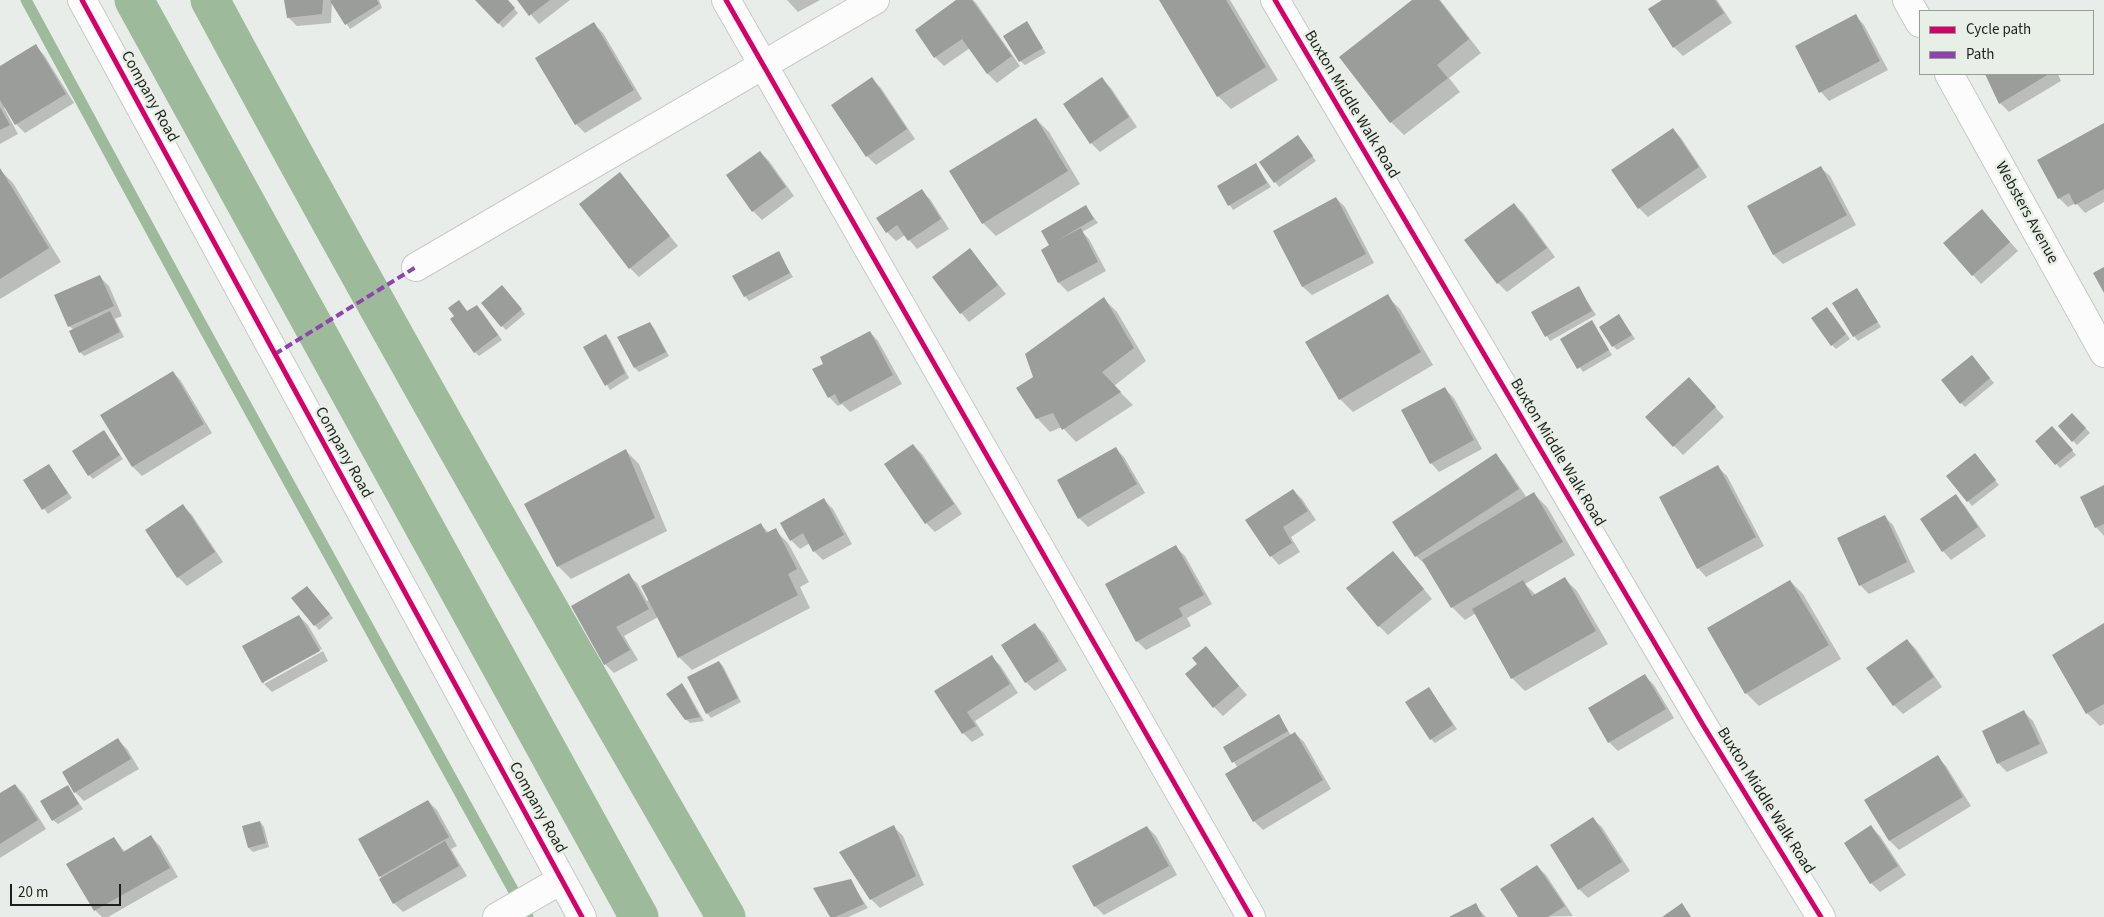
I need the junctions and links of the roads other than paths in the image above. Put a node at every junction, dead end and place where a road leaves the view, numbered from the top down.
1 (82, 0) edge
2 (726, 0) edge
3 (876, 0) edge
4 (1275, 0) edge
5 (1908, 0) edge
6 (1919, 21) edge
7 (764, 65) junction
8 (1949, 75) edge
9 (416, 267) dead end
10 (2104, 353) edge
11 (562, 880) junction
12 (497, 917) edge
13 (582, 917) edge
14 (1251, 917) edge
15 (1822, 917) edge

1 - 11 street, Company Road
2 - 7 street
3 - 7 street
4 - 15 street, Buxton Middle Walk Road
5 - 6 street
7 - 9 street
7 - 14 street
8 - 10 street, Websters Avenue
11 - 12 street
11 - 13 street, Company Road

